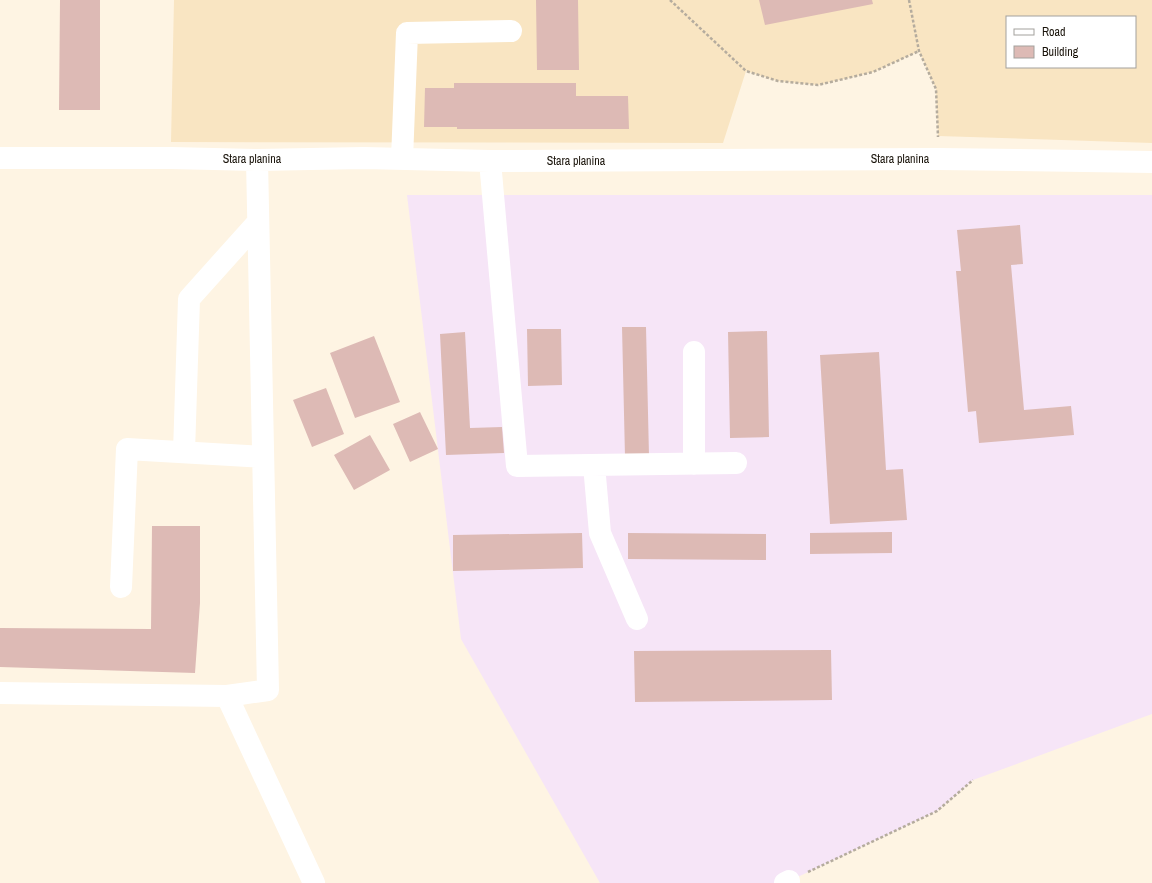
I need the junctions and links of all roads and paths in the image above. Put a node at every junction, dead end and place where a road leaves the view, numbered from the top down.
1 (670, 0) edge
2 (909, 0) edge
3 (511, 31) dead end
4 (919, 51) junction
5 (0, 158) edge
6 (402, 159) junction
7 (938, 159) junction
8 (257, 160) junction
9 (490, 161) junction
10 (1152, 162) edge
11 (258, 222) junction
12 (694, 352) dead end
13 (184, 452) junction
14 (263, 456) junction
15 (736, 463) dead end
16 (694, 464) junction
17 (594, 465) junction
18 (121, 587) dead end
19 (638, 619) dead end
20 (0, 693) edge
21 (227, 696) junction
22 (973, 780) dead end
23 (787, 882) edge
24 (314, 883) edge

1 - 4 path
2 - 4 path
3 - 6 street
4 - 7 path
5 - 8 street, Stara planina
6 - 8 street, Stara planina
6 - 9 street, Stara planina
7 - 9 street, Stara planina
7 - 10 street, Stara planina
8 - 11 street
9 - 17 street
11 - 13 street
11 - 14 street
12 - 16 street
13 - 14 street
13 - 18 street
14 - 21 street
15 - 16 street
16 - 17 street
17 - 19 street
20 - 21 street
21 - 24 street
22 - 23 path

